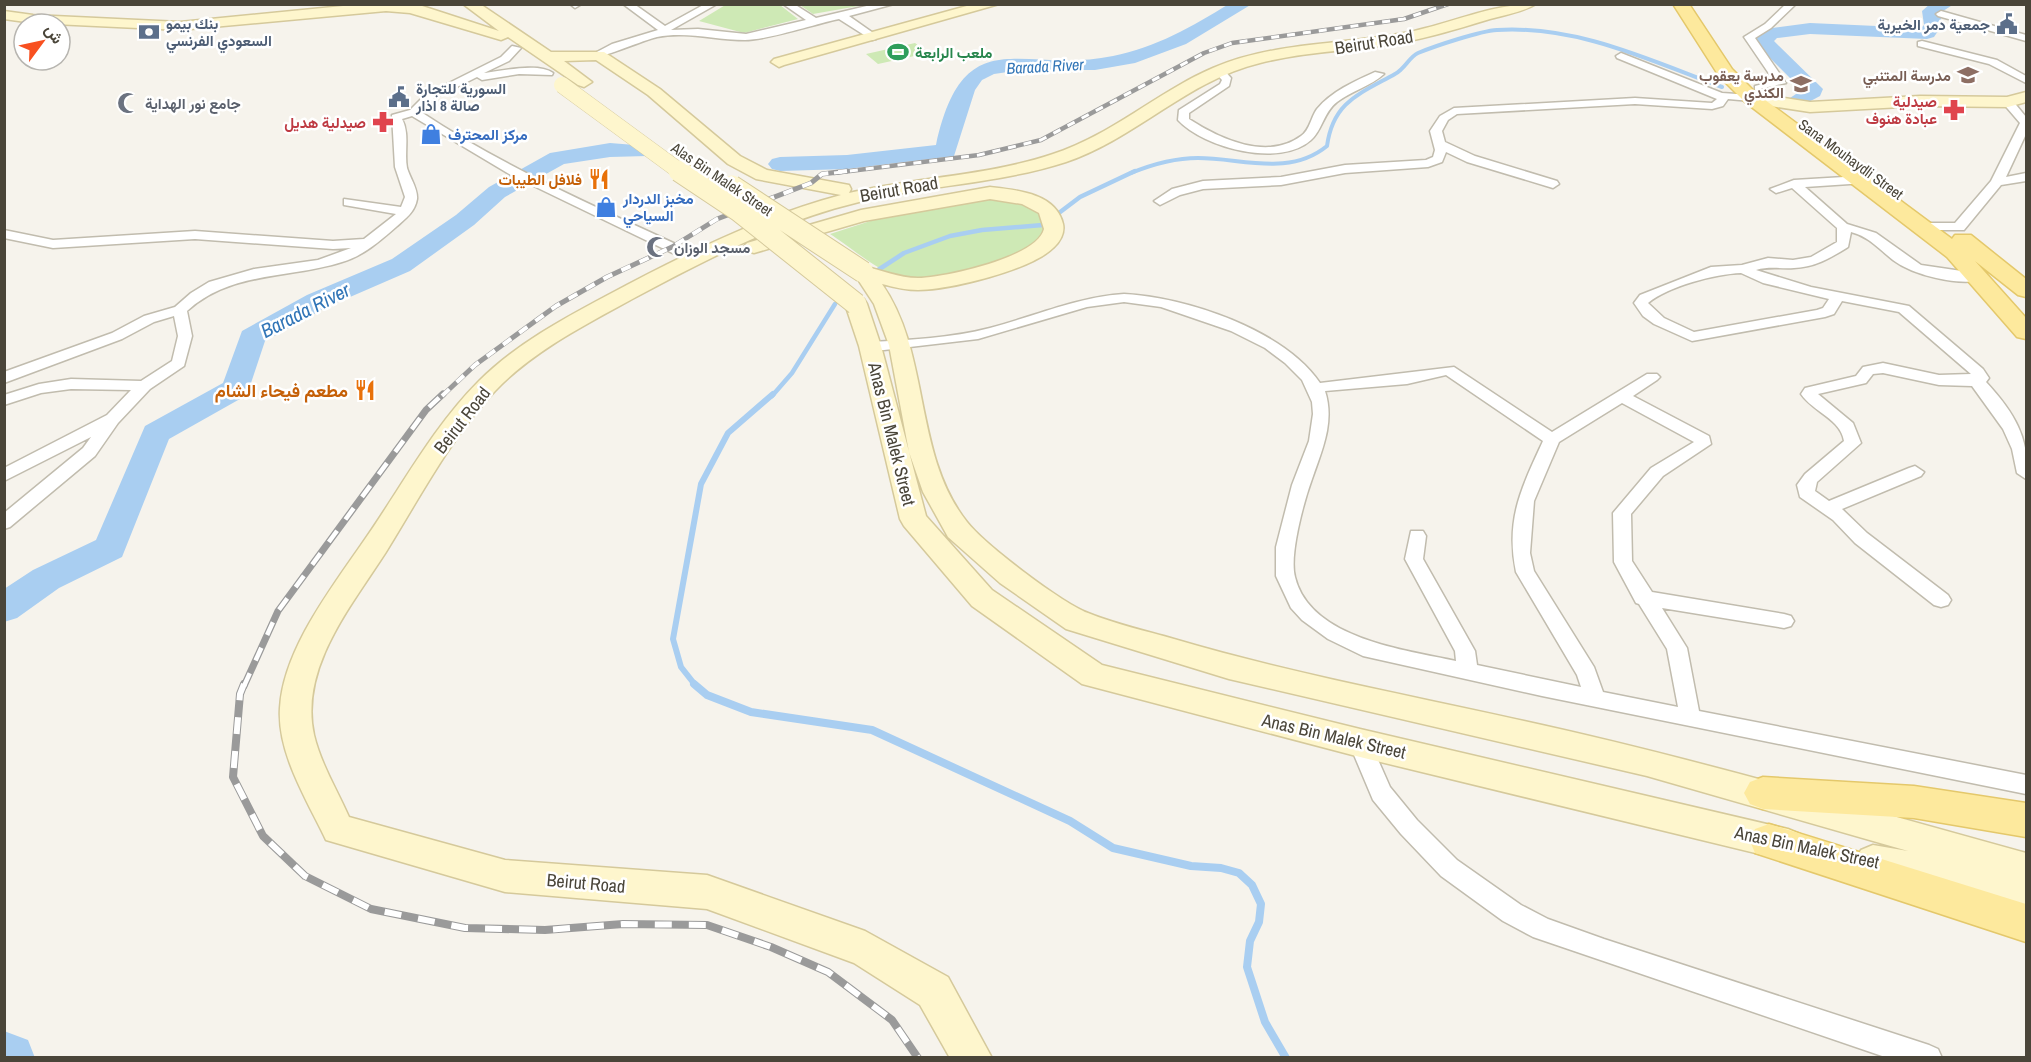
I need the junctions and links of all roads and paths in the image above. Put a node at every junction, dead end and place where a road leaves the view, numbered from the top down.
1 (373, 4) edge
2 (454, 4) edge
3 (470, 4) edge
4 (483, 4) edge
5 (497, 4) edge
6 (627, 4) edge
7 (787, 4) edge
8 (890, 4) edge
9 (992, 4) edge
10 (1498, 4) edge
11 (1529, 4) edge
12 (1681, 4) edge
13 (1699, 4) edge
14 (1792, 4) edge
15 (707, 5) edge
16 (410, 7) edge
17 (973, 7) edge
18 (343, 10) junction
19 (1941, 14) dead end
20 (4, 15) edge
21 (842, 16) junction
22 (686, 20) junction
23 (816, 22) junction
24 (505, 30) junction
25 (661, 32) junction
26 (698, 32) junction
27 (872, 37) junction
28 (2026, 38) edge
29 (531, 44) junction
30 (1922, 45) dead end
31 (516, 48) junction
32 (599, 55) junction
33 (1621, 56) dead end
34 (779, 62) dead end
35 (1219, 71) junction
36 (558, 72) junction
37 (1379, 74) dead end
38 (471, 78) junction
39 (2026, 80) edge
40 (1761, 95) junction
41 (1723, 96) junction
42 (2026, 97) edge
43 (2017, 109) edge
44 (414, 112) junction
45 (1441, 145) junction
46 (2026, 177) edge
47 (1861, 180) junction
48 (1997, 182) junction
49 (1794, 183) junction
50 (1553, 184) dead end
51 (842, 189) junction
52 (1776, 189) dead end
53 (1160, 201) dead end
54 (348, 202) dead end
55 (406, 212) junction
56 (766, 216) junction
57 (1952, 226) junction
58 (1843, 227) junction
59 (1922, 227) junction
60 (4, 234) edge
61 (366, 243) junction
62 (1955, 252) junction
63 (694, 258) junction
64 (1743, 269) junction
65 (2026, 272) edge
66 (863, 273) junction
67 (1977, 277) junction
68 (2026, 290) edge
69 (1837, 297) junction
70 (180, 310) junction
71 (2026, 311) edge
72 (2026, 332) edge
73 (900, 345) junction
74 (870, 346) junction
75 (1652, 377) dead end
76 (4, 378) edge
77 (1976, 381) junction
78 (144, 386) junction
79 (1316, 388) junction
80 (1620, 395) junction
81 (4, 400) edge
82 (113, 419) junction
83 (1552, 439) junction
84 (1915, 472) dead end
85 (2026, 473) edge
86 (4, 475) edge
87 (1828, 508) junction
88 (4, 524) edge
89 (1417, 536) dead end
90 (1643, 598) junction
91 (1941, 600) dead end
92 (1784, 621) dead end
93 (1468, 671) junction
94 (1594, 697) junction
95 (1690, 716) junction
96 (1360, 743) junction
97 (2026, 784) edge
98 (1763, 793) junction
99 (2026, 820) edge
100 (1769, 841) junction
101 (2026, 869) edge
102 (2026, 894) edge
103 (2026, 923) edge
104 (972, 1058) edge
105 (1929, 1058) edge

1 - 18 street
2 - 24 street
3 - 29 street
4 - 24 street
5 - 24 street
6 - 25 street
7 - 23 street
8 - 21 street
9 - 17 street
10 - 51 street
11 - 35 street, Beirut Road
12 - 40 main road
13 - 40 main road, Sana Mouhaydli Street
14 - 40 street
15 - 22 street
16 - 18 street
16 - 24 street
17 - 27 street
18 - 20 street
19 - 28 street
21 - 23 street
21 - 27 street
22 - 25 street
22 - 26 street
23 - 26 street
24 - 29 street
24 - 31 street
25 - 26 street
25 - 32 street
27 - 34 street
29 - 36 street
30 - 39 street
31 - 36 street
31 - 38 street
32 - 36 street
32 - 51 street
33 - 41 street
35 - 37 street
35 - 56 street, Beirut Road
36 - 38 street
36 - 56 street, Alas Bin Malek Street, bridge
36 - 74 street, Anas Bin Malek Street, bridge
38 - 44 street
40 - 41 street
40 - 43 street
40 - 47 main road
40 - 57 main road, Sana Mouhaydli Street
41 - 45 street
42 - 43 street
43 - 48 street
44 - 55 street
44 - 63 street
45 - 50 street
45 - 53 street
46 - 48 street
47 - 49 street
47 - 59 main road
48 - 57 street
49 - 52 street
49 - 58 street
51 - 56 street
54 - 55 street
55 - 61 street
56 - 63 street, Beirut Road
56 - 66 street, Alas Bin Malek Street, bridge
57 - 59 street
57 - 65 main road
57 - 68 main road, Sana Mouhaydli Street
58 - 64 street
58 - 67 street
59 - 62 main road
60 - 61 street
61 - 70 street
62 - 67 main road
62 - 71 main road
63 - 66 street
63 - 104 street, Beirut Road
64 - 69 street
64 - 69 street
66 - 73 street, Anas Bin Malek Street
67 - 72 main road
69 - 77 street
70 - 76 street
70 - 78 street
73 - 74 street
73 - 79 street
73 - 98 street, Anas Bin Malek Street
74 - 96 street, Anas Bin Malek Street
75 - 80 street
77 - 85 street
77 - 87 street
78 - 81 street
78 - 82 street
79 - 83 street
79 - 93 street
80 - 83 street
80 - 90 street
82 - 86 street
82 - 88 street
83 - 94 street
84 - 87 street
87 - 91 street
89 - 93 street
90 - 92 street
90 - 95 street
93 - 94 street
94 - 95 street
95 - 97 street
96 - 100 street, Anas Bin Malek Street
96 - 105 street
98 - 99 main road
98 - 101 street, Anas Bin Malek Street
100 - 102 street, Anas Bin Malek Street
100 - 103 main road

